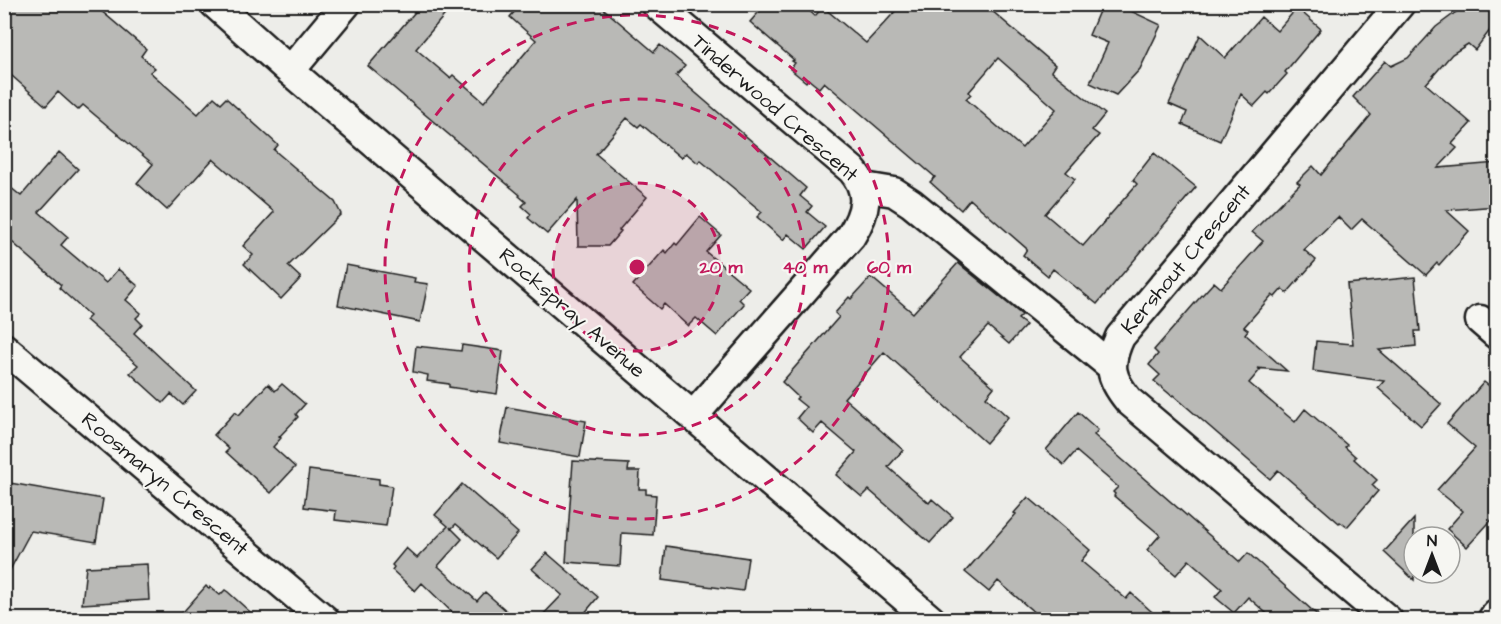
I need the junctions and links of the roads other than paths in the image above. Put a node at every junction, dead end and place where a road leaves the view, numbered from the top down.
1 (215, 4) edge
2 (345, 4) edge
3 (656, 4) edge
4 (1400, 4) edge
5 (290, 71) junction
6 (864, 187) junction
7 (4, 348) edge
8 (1111, 366) junction
9 (693, 416) junction
10 (1497, 614) edge
11 (325, 620) edge
12 (931, 620) edge
13 (1388, 620) edge
14 (1492, 620) edge

1 - 5 street, Rockspray Avenue
2 - 5 street
3 - 6 street, Tinderwood Crescent
4 - 8 street, Kershout Crescent
5 - 9 street, Rockspray Avenue
6 - 8 street
6 - 9 street, Tinderwood Crescent
7 - 11 street, Roosmaryn Crescent
8 - 13 street
9 - 12 street, Rockspray Avenue
10 - 14 street

